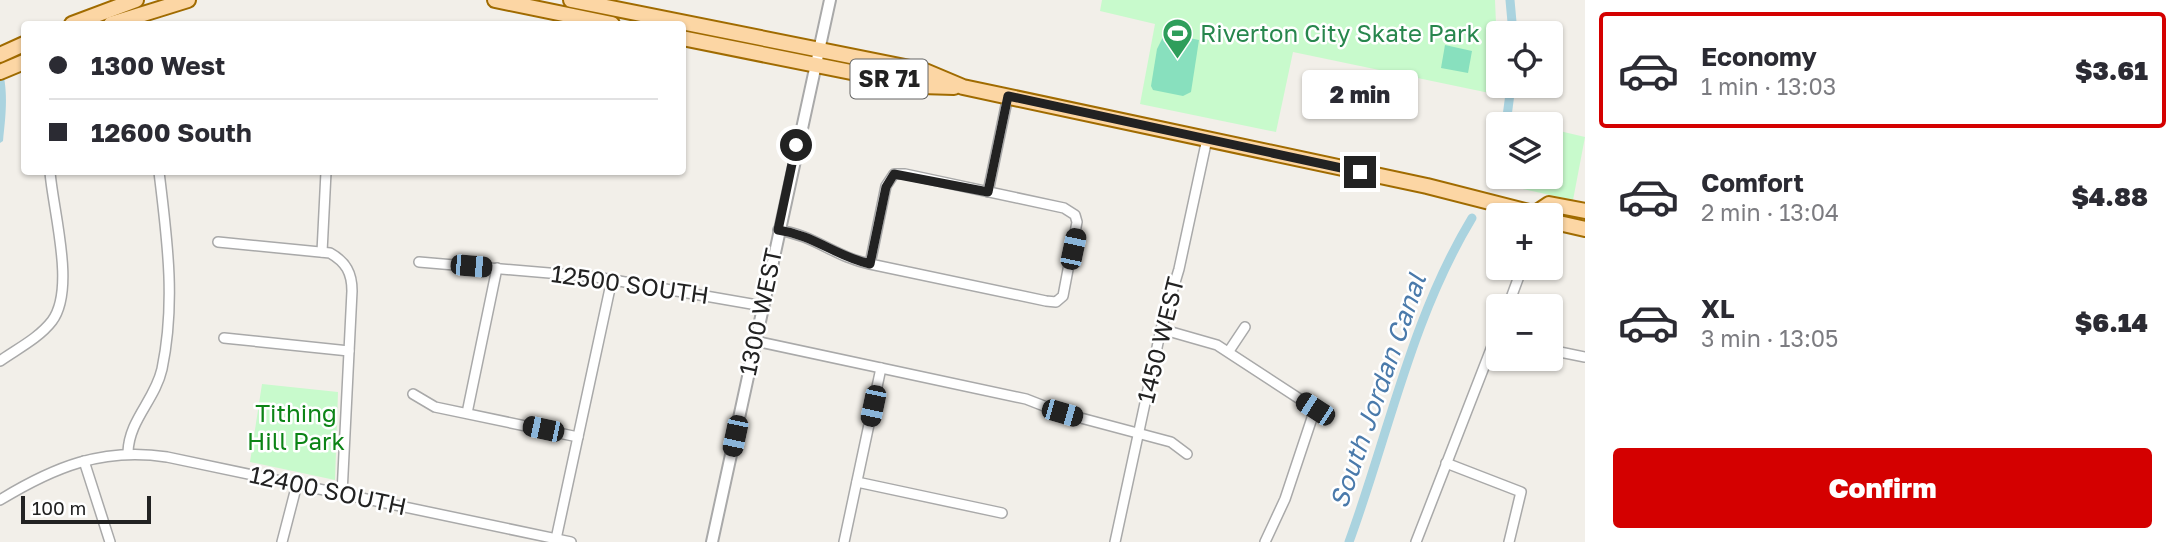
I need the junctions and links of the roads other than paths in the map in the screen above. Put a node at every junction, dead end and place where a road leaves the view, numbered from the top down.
1 (136, 0) edge
2 (188, 0) edge
3 (495, 0) edge
4 (571, 0) edge
5 (830, 0) edge
6 (80, 21) edge
7 (121, 21) edge
8 (597, 21) edge
9 (662, 21) edge
10 (686, 27) edge
11 (686, 39) edge
12 (817, 57) junction
13 (20, 63) edge
14 (0, 72) edge
15 (1008, 96) junction
16 (1207, 139) junction
17 (50, 175) edge
18 (159, 175) edge
19 (326, 175) edge
20 (988, 192) junction
21 (1489, 203) edge
22 (1563, 207) edge
23 (1585, 211) edge
24 (1563, 224) edge
25 (1585, 229) edge
26 (778, 230) junction
27 (218, 243) dead end
28 (322, 252) junction
29 (419, 262) dead end
30 (870, 264) junction
31 (497, 268) junction
32 (612, 279) junction
33 (762, 306) junction
34 (1245, 327) dead end
35 (1161, 329) junction
36 (224, 338) dead end
37 (755, 341) junction
38 (349, 351) junction
39 (1229, 351) junction
40 (1563, 353) edge
41 (1585, 358) edge
42 (0, 361) edge
43 (1486, 363) edge
44 (881, 368) junction
45 (413, 394) dead end
46 (467, 413) junction
47 (1139, 433) junction
48 (578, 437) junction
49 (128, 452) junction
50 (1187, 454) dead end
51 (84, 461) junction
52 (1446, 463) junction
53 (857, 482) junction
54 (297, 484) junction
55 (342, 494) junction
56 (0, 500) edge
57 (1002, 513) dead end
58 (556, 539) junction
59 (110, 542) edge
60 (282, 542) edge
61 (571, 542) edge
62 (712, 542) edge
63 (844, 542) edge
64 (1115, 542) edge
65 (1265, 542) edge
66 (1416, 542) edge
67 (1510, 542) edge

1 - 6 main road
2 - 7 main road
3 - 8 main road
4 - 9 main road, SR 71
5 - 12 street, 1300 WEST
10 - 12 main road, SR 71
11 - 12 main road, SR 71
12 - 15 main road, SR 71
12 - 26 street, 1300 WEST
13 - 14 main road
15 - 16 main road, SR 71
15 - 20 street
16 - 21 main road, SR 71
16 - 35 street, 1450 WEST
17 - 42 street
18 - 49 street
19 - 28 street
20 - 30 street
20 - 30 street
22 - 23 main road, SR 71
24 - 25 main road
26 - 30 street
26 - 33 street, 1300 WEST
27 - 28 street
28 - 38 street
29 - 31 street, 12500 SOUTH
31 - 32 street, 12500 SOUTH
31 - 46 street
32 - 33 street, 12500 SOUTH
32 - 48 street
33 - 37 street, 1300 WEST
34 - 39 street
35 - 39 street
35 - 47 street, 1450 WEST
36 - 38 street
37 - 44 street
37 - 62 street, 1300 WEST
38 - 55 street
39 - 65 street
40 - 41 street
43 - 52 street
44 - 47 street
44 - 53 street
45 - 46 street
46 - 48 street
47 - 50 street
47 - 64 street, 1450 WEST
48 - 58 street
49 - 51 street, 12400 SOUTH
49 - 54 street, 12400 SOUTH
51 - 56 street, 12400 SOUTH
51 - 59 street
52 - 66 street
52 - 67 street
53 - 57 street
53 - 63 street
54 - 55 street, 12400 SOUTH
54 - 60 street
55 - 58 street, 12400 SOUTH
58 - 61 street, 12400 SOUTH

